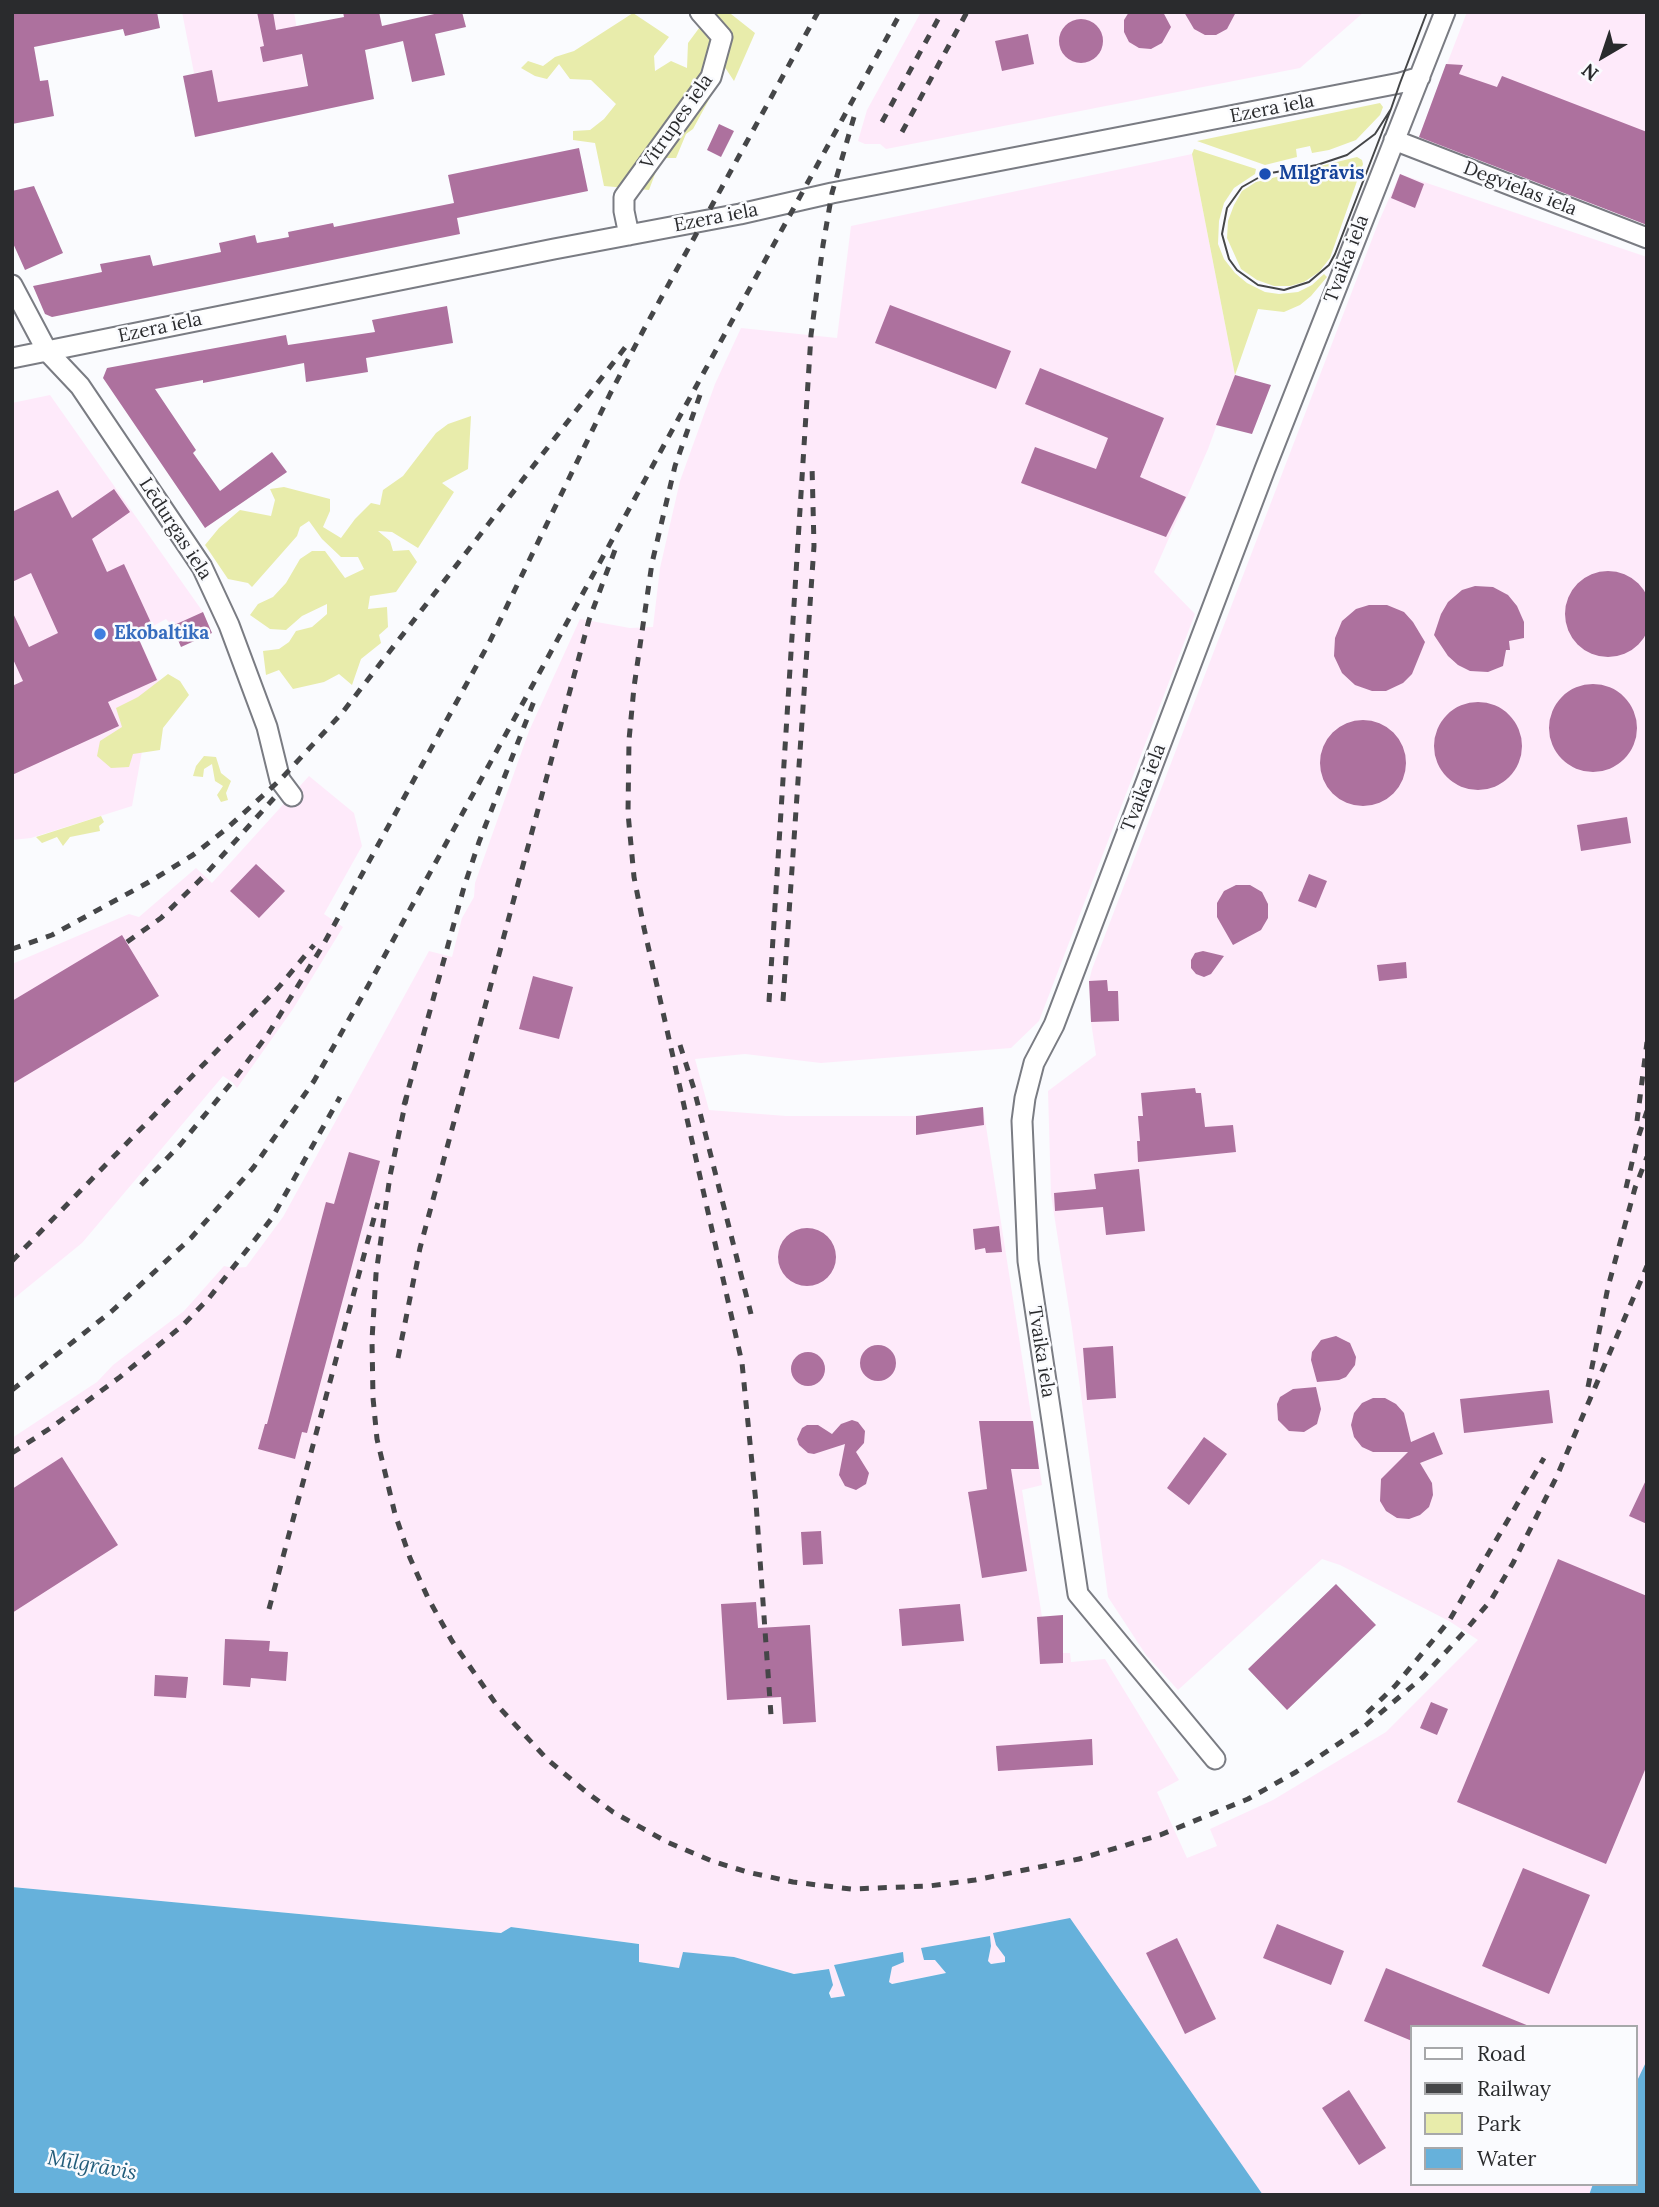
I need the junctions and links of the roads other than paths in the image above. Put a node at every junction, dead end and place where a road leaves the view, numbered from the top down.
1 (700, 12) edge
2 (1445, 12) edge
3 (1420, 77) junction
4 (1394, 140) junction
5 (629, 235) junction
6 (1647, 238) edge
7 (12, 285) edge
8 (47, 351) junction
9 (12, 358) edge
10 (292, 796) dead end
11 (1215, 1759) dead end

1 - 5 street, Vitrupes iela
2 - 3 street, Tvaika iela
3 - 4 street, Tvaika iela
3 - 5 street, Ezera iela
4 - 6 street, Degvielas iela
4 - 11 street, Tvaika iela
5 - 8 street, Ezera iela
7 - 8 street, Lēdurgas iela
8 - 9 street, Ezera iela
8 - 10 street, Lēdurgas iela

